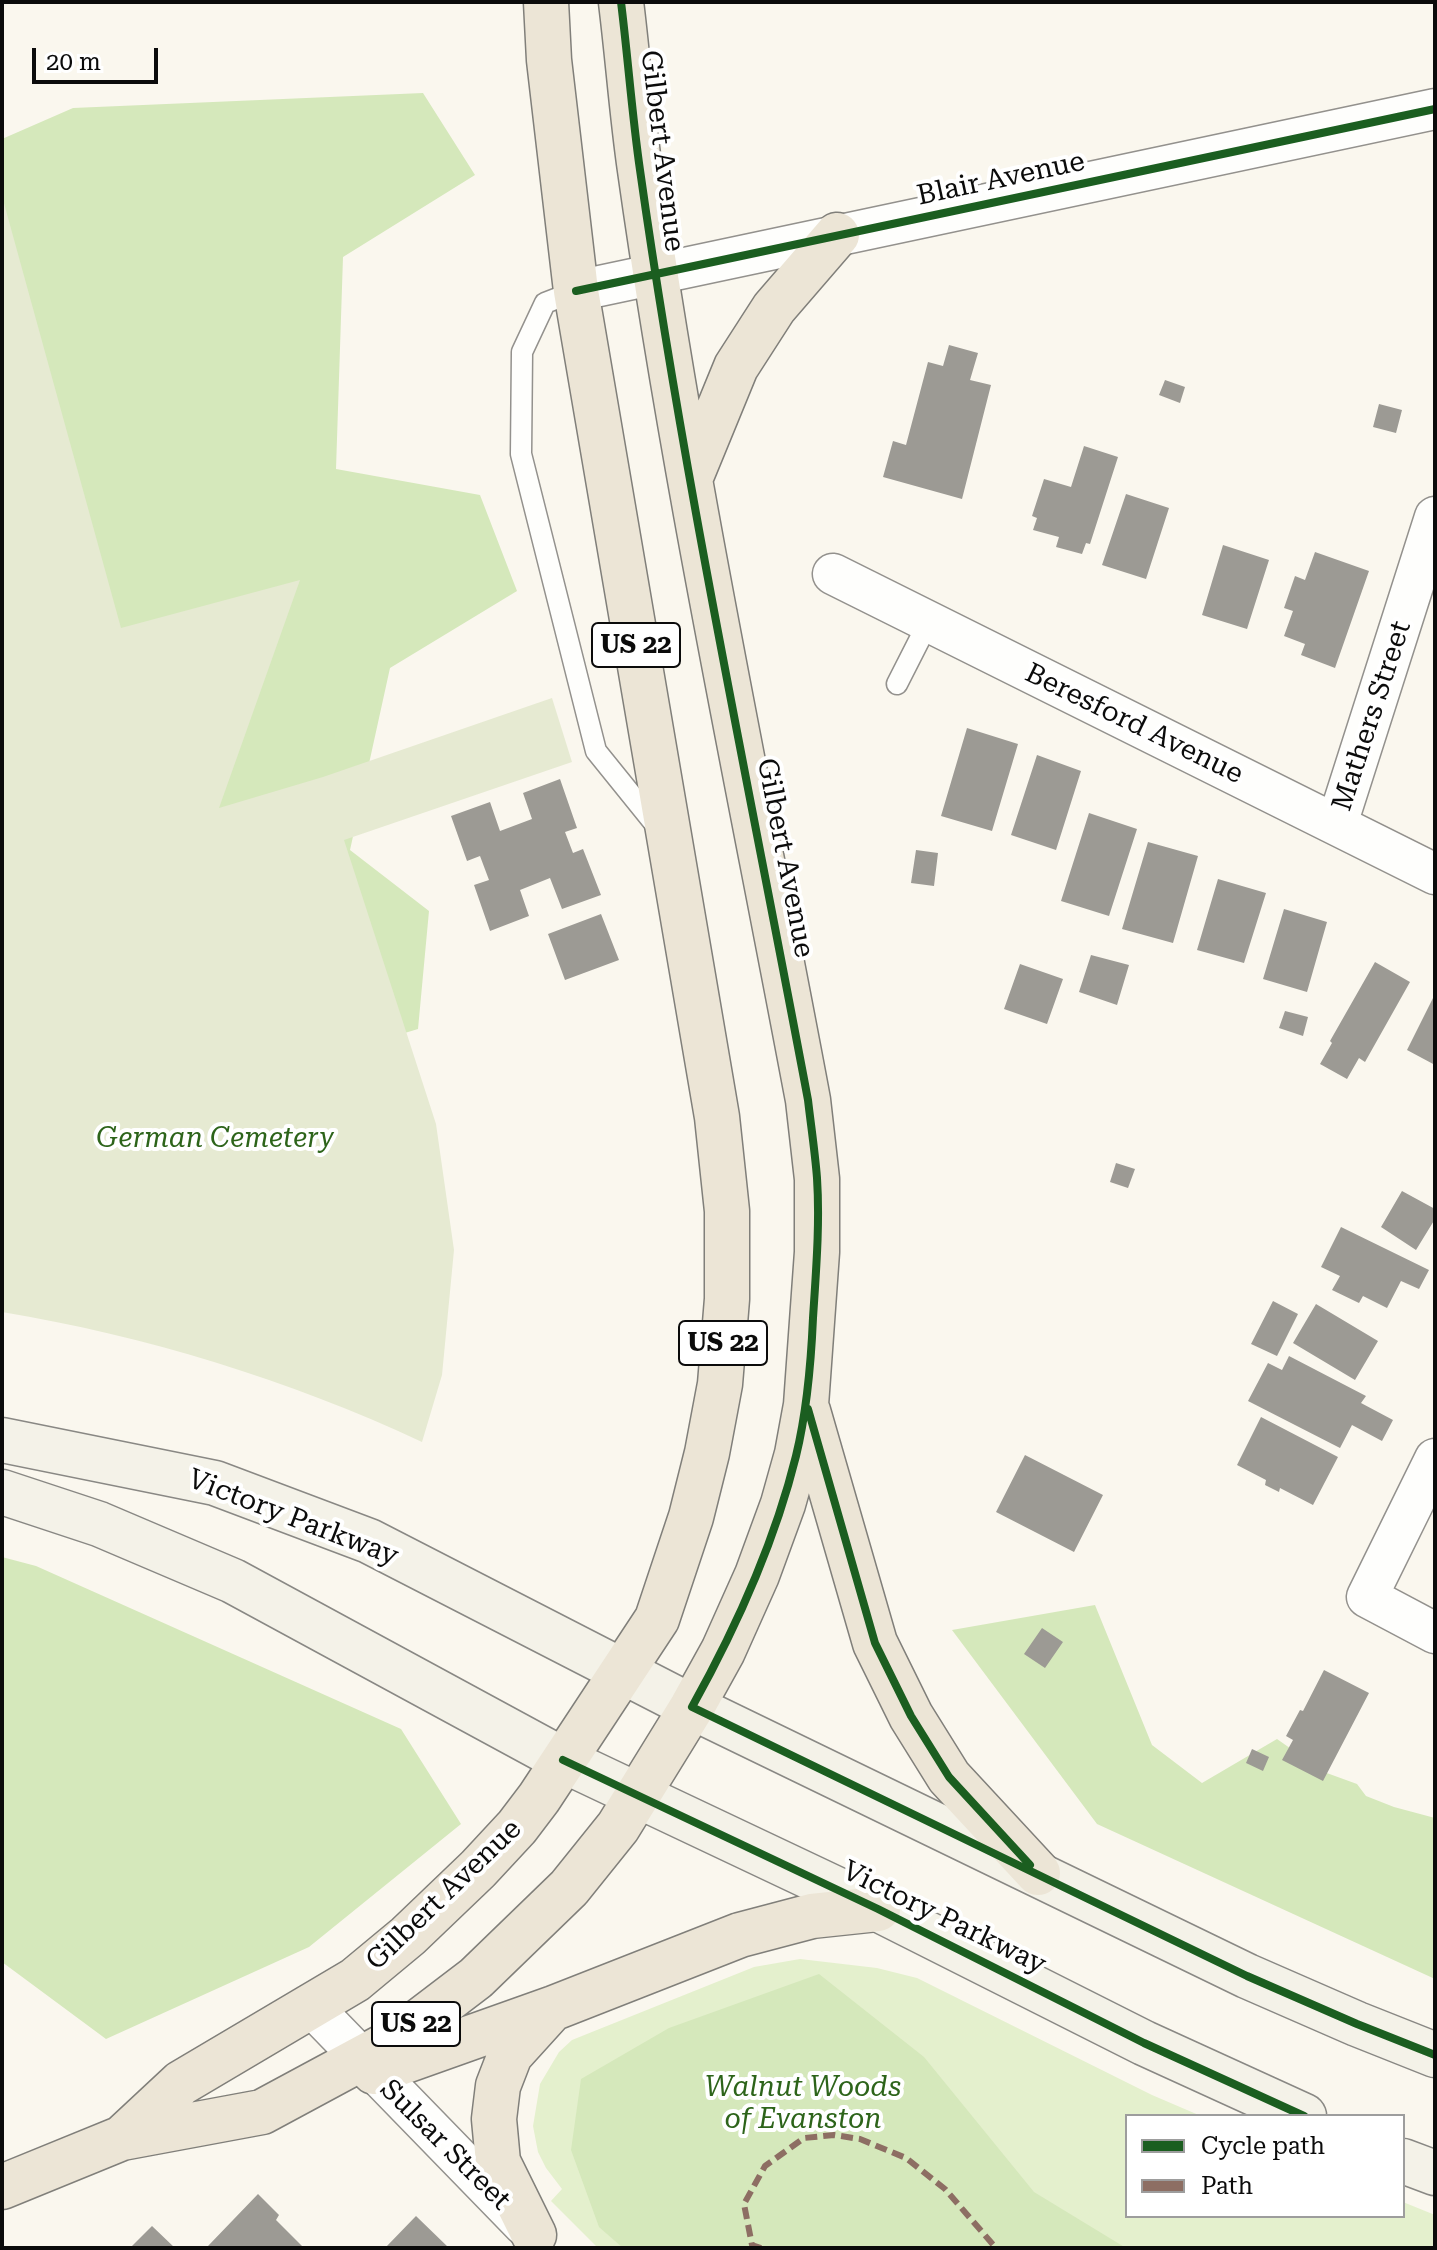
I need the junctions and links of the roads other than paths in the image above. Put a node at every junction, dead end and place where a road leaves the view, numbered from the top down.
1 (546, 2) edge
2 (621, 2) edge
3 (1435, 109) edge
4 (837, 235) junction
5 (655, 274) junction
6 (576, 291) junction
7 (690, 479) junction
8 (1435, 517) edge
9 (833, 574) dead end
10 (928, 623) junction
11 (897, 684) dead end
12 (1337, 824) junction
13 (670, 842) junction
14 (1435, 874) edge
15 (806, 1405) junction
16 (2, 1440) edge
17 (1435, 1459) edge
18 (2, 1492) edge
19 (1435, 1633) edge
20 (623, 1670) junction
21 (692, 1707) junction
22 (563, 1760) junction
23 (638, 1796) junction
24 (1038, 1873) junction
25 (878, 1909) junction
26 (312, 2007) junction
27 (554, 2008) junction
28 (1435, 2055) edge
29 (368, 2066) junction
30 (1300, 2114) edge
31 (122, 2138) junction
32 (1405, 2162) edge
33 (1435, 2173) edge
34 (2, 2187) edge
35 (540, 2241) edge

1 - 6 main road, Gilbert Avenue / US 22
2 - 5 main road, Gilbert Avenue / US 22
3 - 4 street, Blair Avenue
4 - 5 street, Blair Avenue
4 - 7 main road
5 - 6 street, Blair Avenue
5 - 7 main road, Gilbert Avenue / US 22
6 - 13 main road, Gilbert Avenue / US 22
6 - 13 lane
7 - 15 main road, Gilbert Avenue / US 22
8 - 12 street, Mathers Street
9 - 10 street, Beresford Avenue
10 - 11 lane
10 - 12 street, Beresford Avenue
12 - 14 street, Beresford Avenue
13 - 20 main road, Gilbert Avenue / US 22
15 - 21 main road, Gilbert Avenue / US 22
15 - 24 main road
16 - 20 street, Victory Parkway
17 - 19 street
18 - 22 street, Victory Parkway
20 - 21 street, Victory Parkway
20 - 22 main road, Gilbert Avenue / US 22
21 - 23 main road, Gilbert Avenue / US 22
21 - 24 street, Victory Parkway
22 - 23 street, Victory Parkway
22 - 26 main road, Gilbert Avenue / US 22
23 - 25 street, Victory Parkway
23 - 29 main road, Gilbert Avenue / US 22
24 - 28 street, Victory Parkway
25 - 27 main road
25 - 30 street, Victory Parkway
26 - 29 street, Sulsar Street
26 - 31 main road, Gilbert Avenue / US 22
27 - 29 main road
27 - 35 main road
29 - 31 main road, Gilbert Avenue / US 22
29 - 35 street, Sulsar Street
31 - 34 main road, Gilbert Avenue / US 22
32 - 33 street

